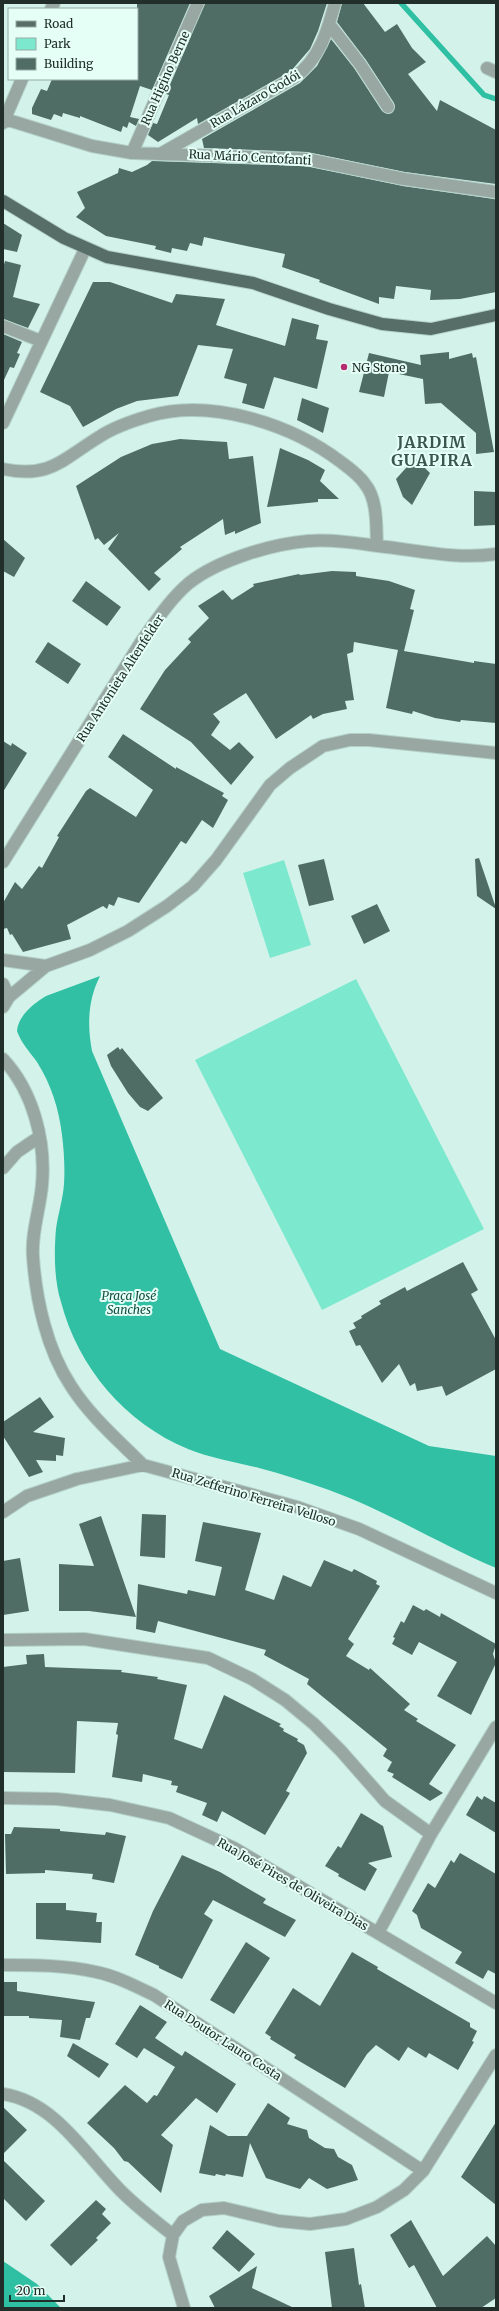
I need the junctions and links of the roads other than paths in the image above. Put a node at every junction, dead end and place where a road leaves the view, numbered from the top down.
1 (198, 3) edge
2 (335, 3) edge
3 (329, 24) junction
4 (22, 80) edge
5 (388, 107) dead end
6 (4, 121) edge
7 (132, 153) junction
8 (162, 153) junction
9 (496, 192) edge
10 (3, 201) edge
11 (85, 248) junction
12 (496, 315) edge
13 (3, 326) edge
14 (41, 341) junction
15 (4, 417) edge
16 (3, 469) edge
17 (377, 546) junction
18 (496, 554) edge
19 (496, 752) edge
20 (3, 862) edge
21 (3, 960) edge
22 (46, 966) junction
23 (3, 984) edge
24 (6, 1002) edge
25 (3, 1059) edge
26 (39, 1137) junction
27 (3, 1168) edge
28 (143, 1464) junction
29 (3, 1512) edge
30 (496, 1592) edge
31 (3, 1640) edge
32 (496, 1727) edge
33 (3, 1798) edge
34 (431, 1834) junction
35 (378, 1933) junction
36 (3, 1965) edge
37 (496, 2003) edge
38 (496, 2055) edge
39 (3, 2094) edge
40 (422, 2171) junction
41 (173, 2235) junction
42 (184, 2308) edge

1 - 7 street, Rua Higino Berne
2 - 3 street, Rua Lázaro Godói
3 - 5 street
3 - 8 street, Rua Lázaro Godói
4 - 6 street
6 - 7 street, Rua Mário Centofanti
7 - 8 street, Rua Mário Centofanti
8 - 9 street, Rua Mário Centofanti
10 - 11 main road
11 - 12 main road
11 - 14 street
13 - 14 street
14 - 15 street
16 - 17 street
17 - 18 street, Rua Antonieta Altenfelder
17 - 20 street, Rua Antonieta Altenfelder
19 - 22 street
21 - 22 street
22 - 24 street
23 - 24 street
25 - 26 street
26 - 27 street
26 - 28 street
28 - 29 street
28 - 30 street, Rua Zefferino Ferreira Velloso
31 - 34 street
32 - 34 street
33 - 35 street, Rua José Pires de Oliveira Dias
34 - 35 street
35 - 37 street, Rua José Pires de Oliveira Dias
36 - 40 street, Rua Doutor Lauro Costa
38 - 40 street
39 - 41 street
40 - 41 street
41 - 42 street

